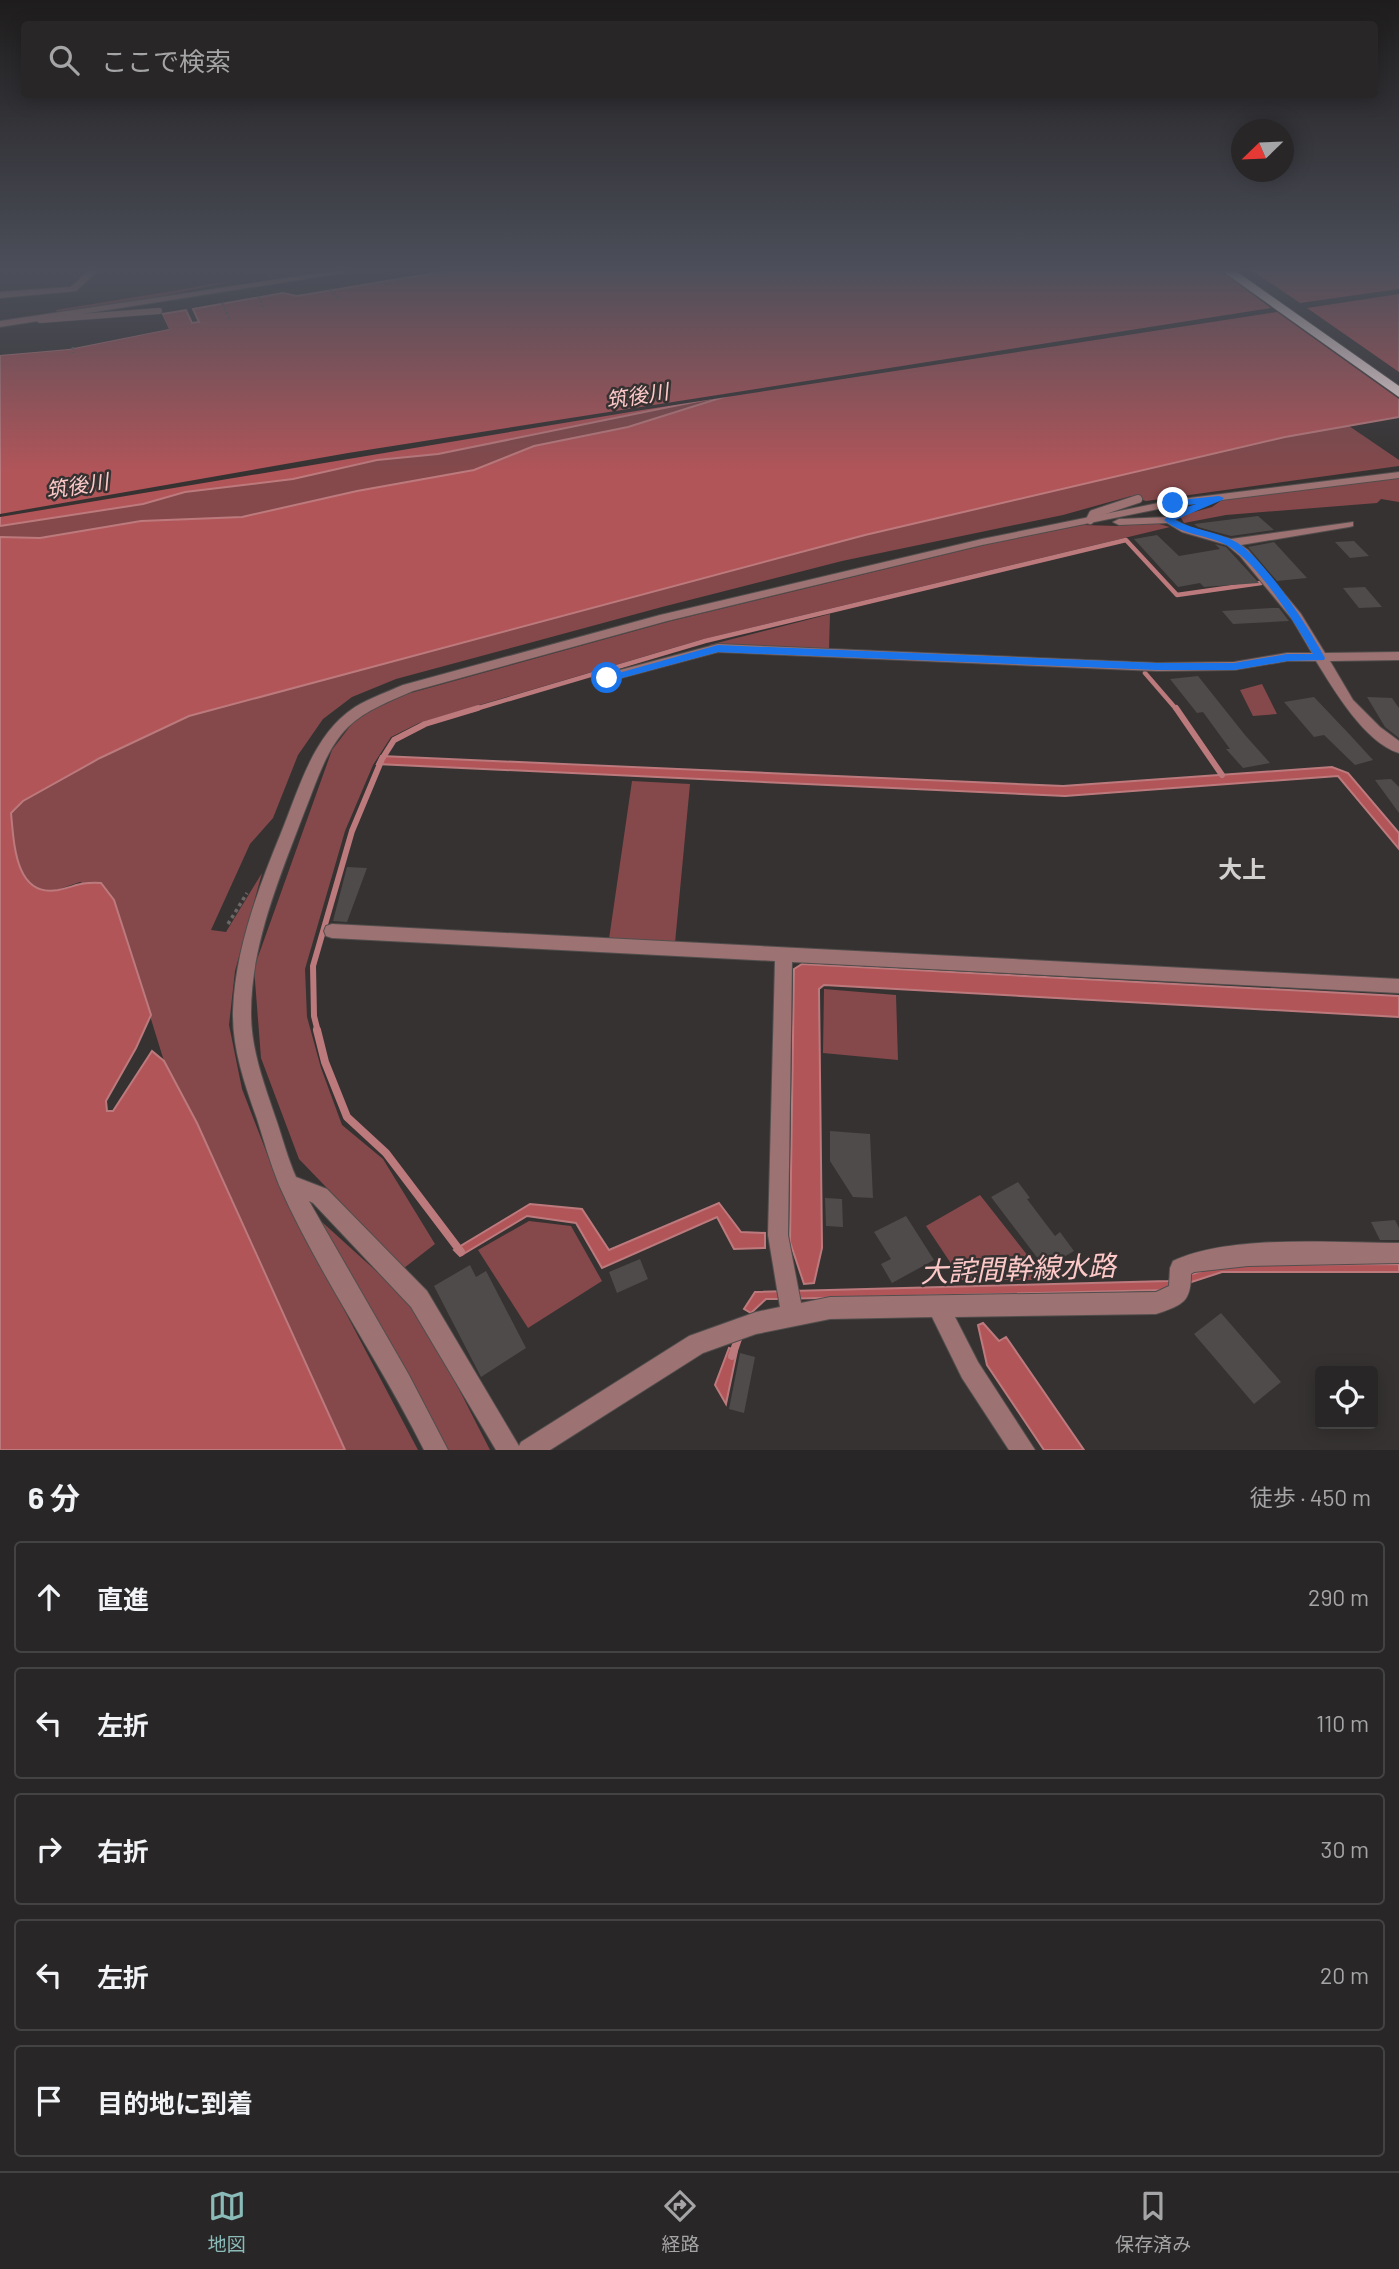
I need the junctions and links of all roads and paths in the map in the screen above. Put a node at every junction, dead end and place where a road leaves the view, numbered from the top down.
1 (1323, 339) edge
2 (1344, 339) edge
3 (73, 347) dead end
4 (73, 353) dead end
5 (1399, 377) edge
6 (1399, 393) edge
7 (1399, 475) edge
8 (1219, 498) junction
9 (1138, 499) dead end
10 (1090, 520) junction
11 (1169, 520) junction
12 (1349, 524) dead end
13 (1231, 543) junction
14 (1399, 656) edge
15 (1320, 658) junction
16 (607, 678) dead end
17 (1399, 748) edge
18 (332, 931) dead end
19 (784, 954) junction
20 (1399, 986) edge
21 (289, 1184) junction
22 (1399, 1253) edge
23 (790, 1302) junction
24 (938, 1306) junction
25 (436, 1450) edge
26 (509, 1450) edge
27 (528, 1450) edge
28 (1023, 1450) edge

1 - 6 highway
2 - 5 highway
3 - 4 path
7 - 8 street
8 - 10 street
8 - 11 street
9 - 10 lane
10 - 11 street
10 - 21 street
11 - 13 street
12 - 13 street
13 - 15 street
14 - 15 street
15 - 16 street
15 - 17 street
18 - 19 street
19 - 20 street
19 - 23 street
21 - 25 street
21 - 26 street
22 - 24 street
23 - 24 street
23 - 27 street
24 - 28 street

